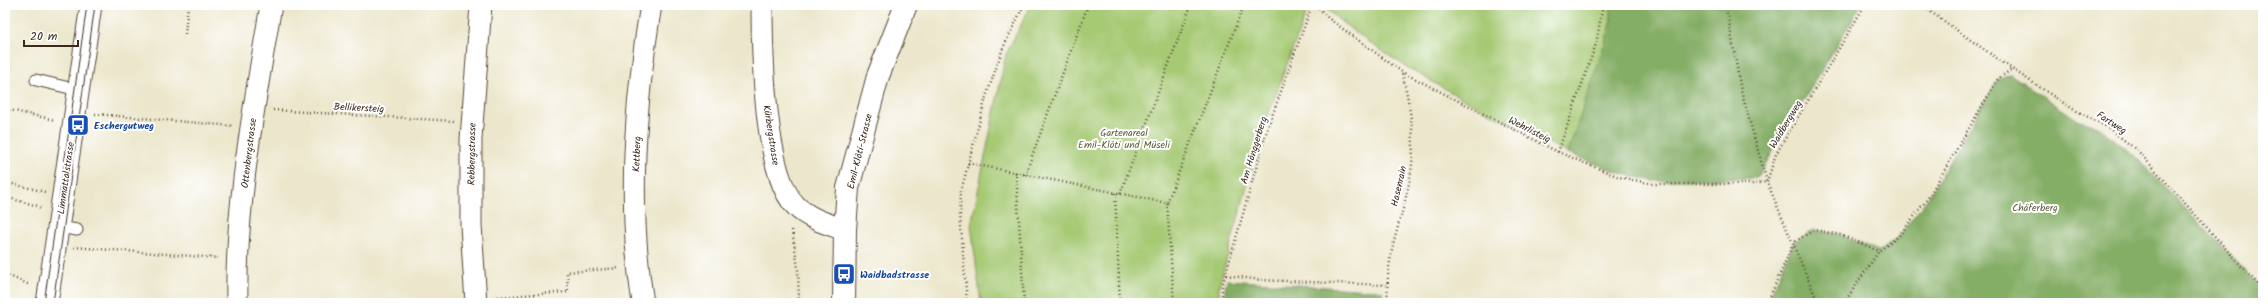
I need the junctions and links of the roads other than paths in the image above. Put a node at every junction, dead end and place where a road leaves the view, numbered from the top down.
1 (91, 5) edge
2 (271, 5) edge
3 (481, 5) edge
4 (651, 5) edge
5 (762, 5) edge
6 (906, 5) edge
7 (36, 80) dead end
8 (78, 90) junction
9 (845, 230) junction
10 (481, 300) edge
11 (47, 303) edge
12 (237, 303) edge
13 (643, 303) edge
14 (844, 303) edge

1 - 8 street, Limmattalstrasse
2 - 12 street, Ottenbergstrasse
3 - 10 street, Rebbergstrasse
4 - 13 street, Kettberg
5 - 9 street, Kürbergstrasse
6 - 9 street, Emil-Klöti-Strasse
7 - 8 lane
8 - 11 street, Limmattalstrasse
9 - 14 street, Emil-Klöti-Strasse

